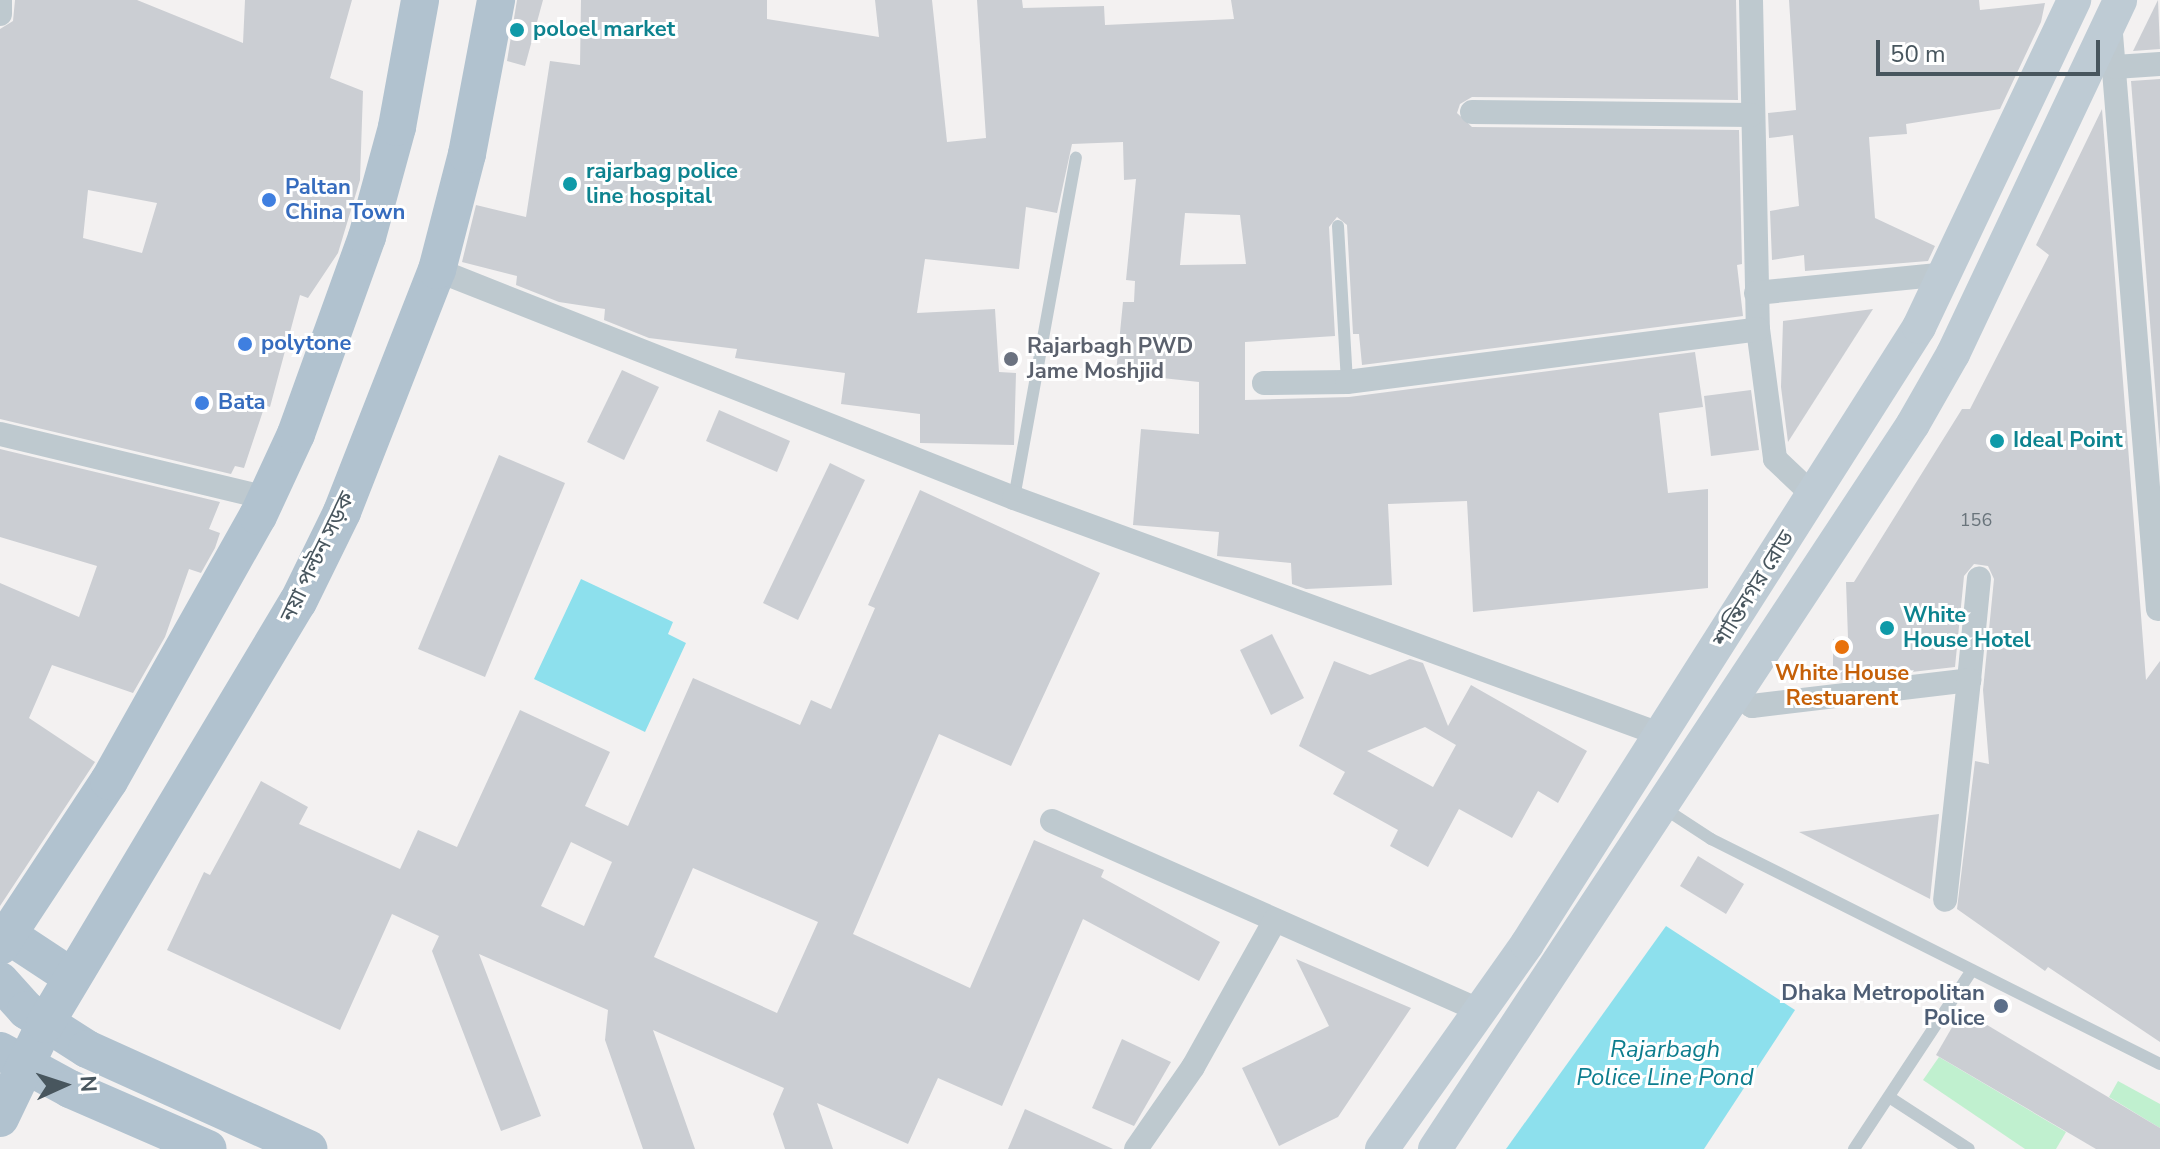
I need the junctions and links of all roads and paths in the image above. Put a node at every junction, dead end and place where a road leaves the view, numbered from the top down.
1 (0, 0) edge
2 (420, 0) edge
3 (496, 0) edge
4 (1751, 0) edge
5 (2074, 0) edge
6 (2115, 10) edge
7 (0, 14) edge
8 (2160, 64) edge
9 (2115, 67) junction
10 (1472, 112) dead end
11 (1751, 115) junction
12 (1076, 158) dead end
13 (1338, 226) dead end
14 (437, 270) junction
15 (1945, 274) junction
16 (1756, 293) junction
17 (1758, 329) junction
18 (1347, 382) junction
19 (1264, 383) dead end
20 (2151, 389) edge
21 (0, 434) edge
22 (1813, 495) junction
23 (266, 498) junction
24 (1014, 498) junction
25 (1979, 578) dead end
26 (2158, 609) edge
27 (1969, 680) junction
28 (1736, 694) junction
29 (1662, 735) junction
30 (1631, 785) junction
31 (1662, 807) junction
32 (1052, 821) dead end
33 (1945, 900) dead end
34 (1275, 920) junction
35 (4, 940) edge
36 (1972, 970) junction
37 (72, 977) junction
38 (0, 981) edge
39 (1481, 1011) junction
40 (1517, 1032) junction
41 (60, 1033) junction
42 (2160, 1064) edge
43 (21, 1070) edge
44 (1889, 1097) junction
45 (0, 1118) edge
46 (208, 1149) edge
47 (308, 1149) edge
48 (1136, 1149) edge
49 (1382, 1149) edge
50 (1435, 1149) edge
51 (1854, 1149) edge
52 (1969, 1149) edge

1 - 7 street
2 - 23 main road
3 - 14 main road, নয়া পল্টন সড়ক
4 - 11 street
5 - 15 main road, শান্তিনগর রোড
6 - 9 street
6 - 28 main road, শান্তিনগর রোড
8 - 9 street
9 - 20 street
10 - 11 street
11 - 16 street
12 - 24 lane
13 - 18 lane
14 - 24 street
14 - 37 main road, নয়া পল্টন সড়ক
15 - 16 street
15 - 22 main road, শান্তিনগর রোড
16 - 17 street
17 - 18 street
17 - 22 street
18 - 19 street
20 - 26 street
21 - 23 street
22 - 29 main road, শান্তিনগর রোড
23 - 35 main road
24 - 29 street
25 - 27 street
27 - 28 street
27 - 33 street
28 - 31 main road, শান্তিনগর রোড
29 - 30 main road, শান্তিনগর রোড
30 - 31 main road
30 - 39 main road, শান্তিনগর রোড
31 - 36 lane
31 - 40 main road, শান্তিনগর রোড
32 - 34 street
34 - 39 street
34 - 48 street
35 - 37 main road
36 - 42 lane
36 - 44 lane
37 - 41 main road, নয়া পল্টন সড়ক
38 - 41 main road
39 - 40 main road
39 - 49 main road, শান্তিনগর রোড
40 - 50 main road, শান্তিনগর রোড
41 - 43 main road, নয়া পল্টন সড়ক
41 - 47 main road
43 - 45 main road, নয়া পল্টন সড়ক
43 - 46 main road
44 - 51 lane
44 - 52 lane

